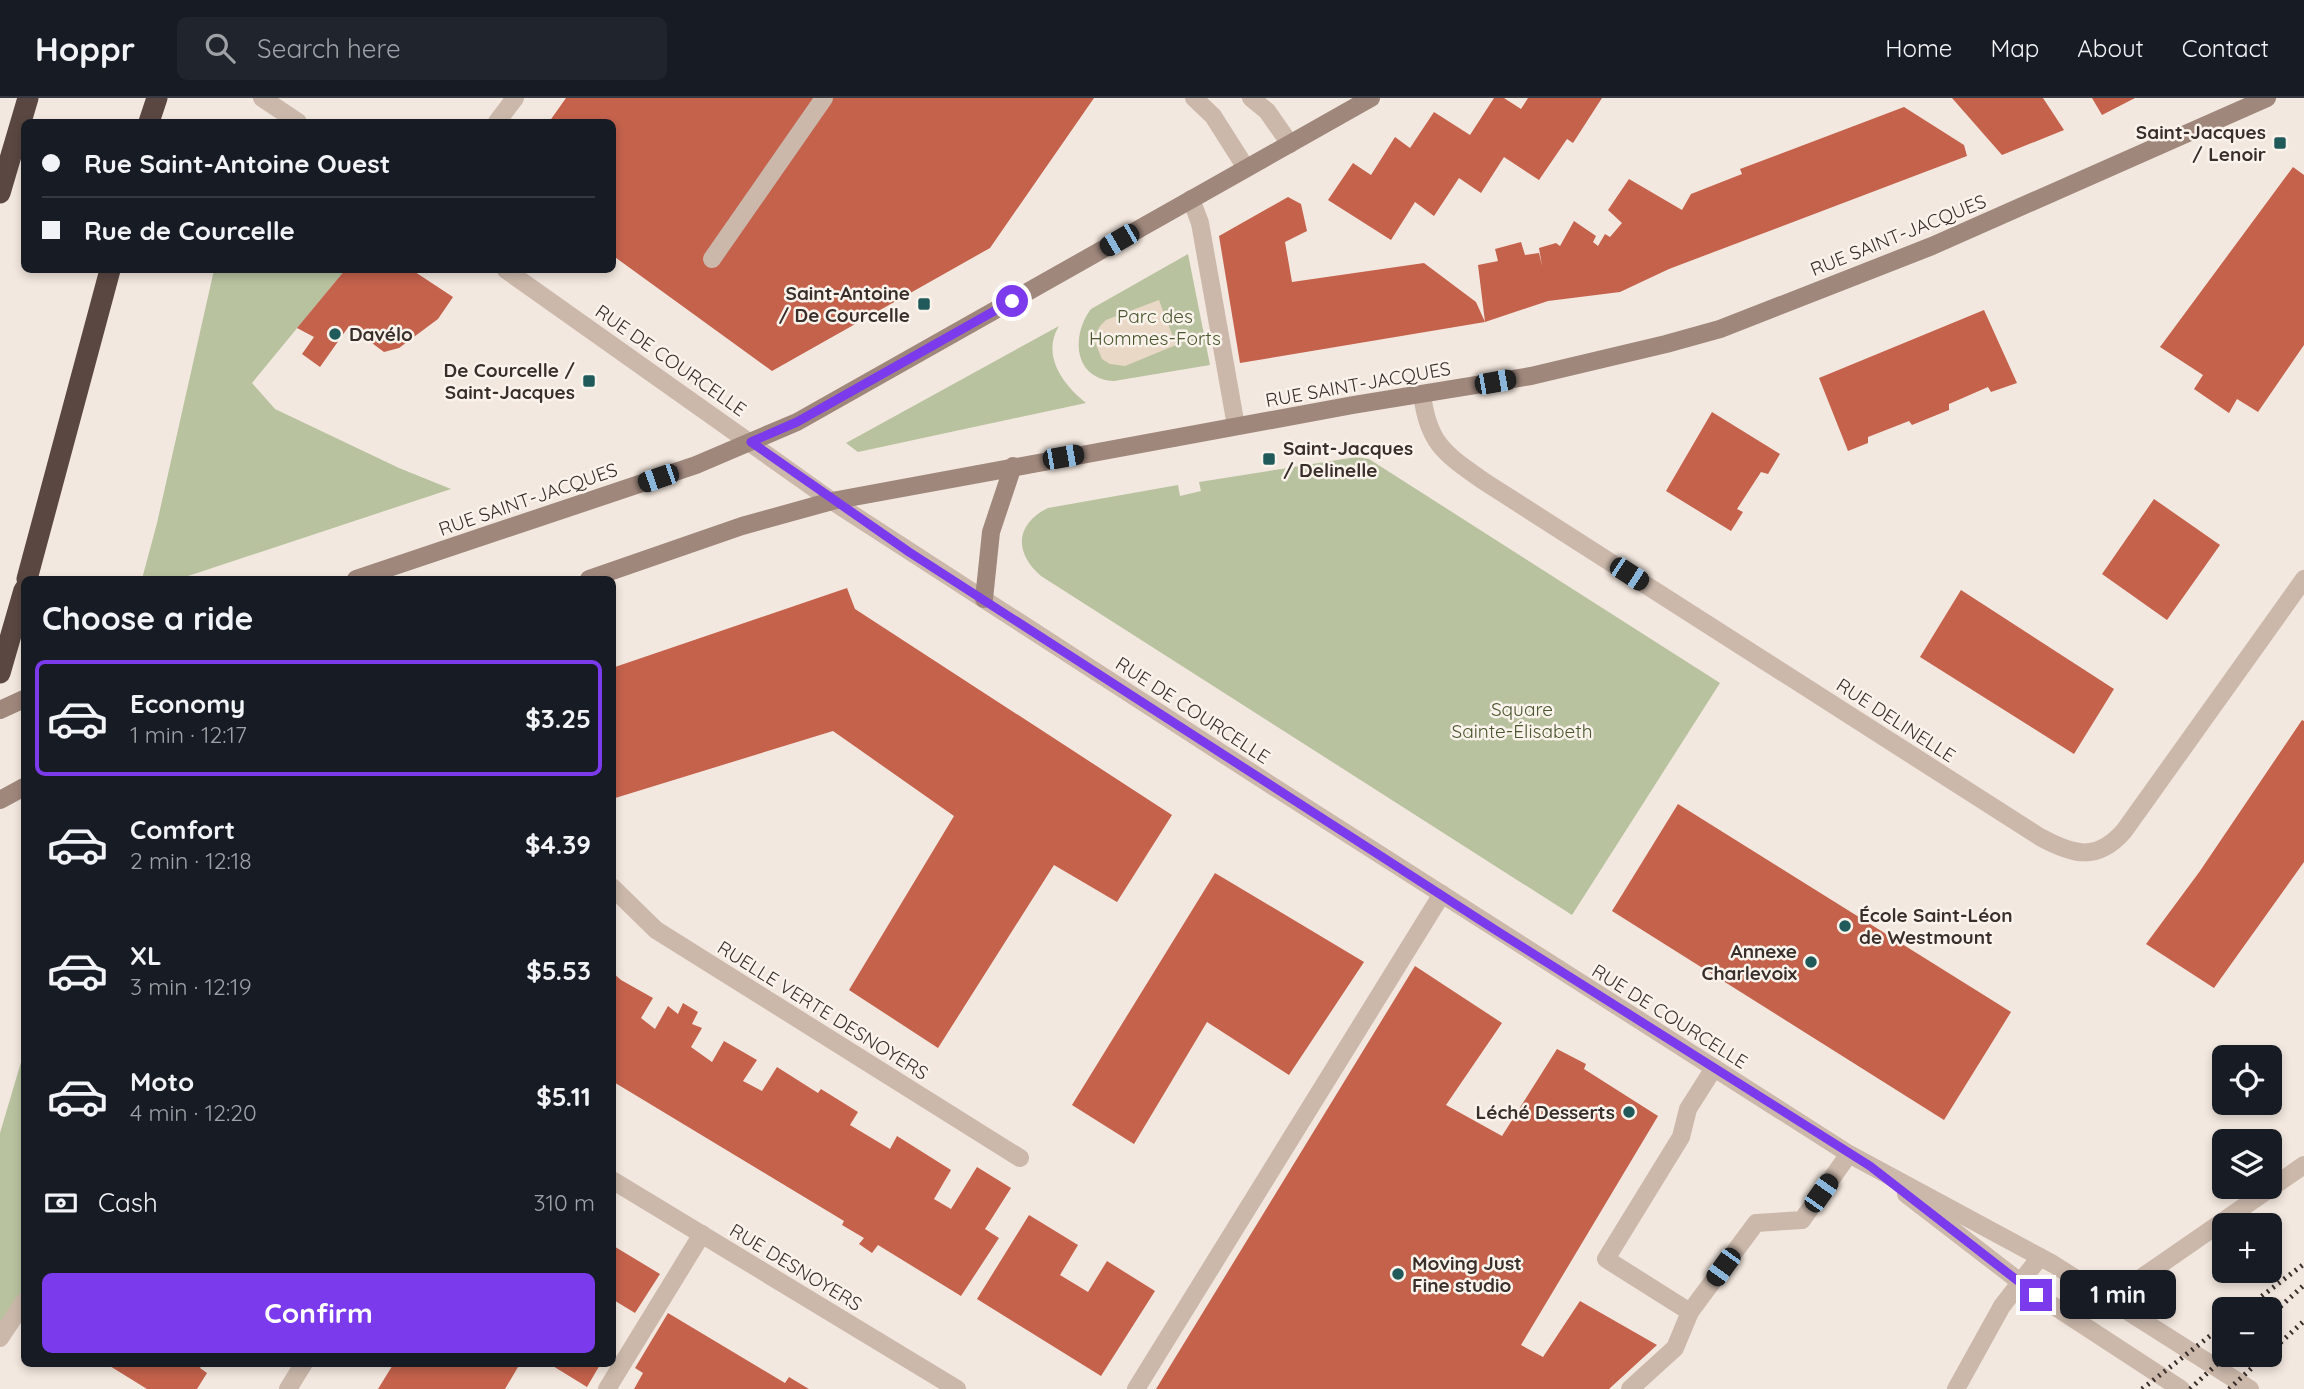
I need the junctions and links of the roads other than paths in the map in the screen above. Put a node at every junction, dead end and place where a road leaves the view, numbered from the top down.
1 (28, 98) edge
2 (262, 98) edge
3 (515, 98) edge
4 (824, 98) edge
5 (1194, 98) edge
6 (1251, 98) edge
7 (1370, 98) edge
8 (2267, 98) edge
9 (22, 119) edge
10 (294, 119) edge
11 (500, 119) edge
12 (21, 122) edge
13 (1290, 144) junction
14 (1246, 168) junction
15 (0, 193) edge
16 (1191, 199) junction
17 (712, 259) dead end
18 (109, 273) edge
19 (510, 273) edge
20 (1422, 394) junction
21 (1236, 426) junction
22 (751, 442) junction
23 (1013, 466) junction
24 (832, 500) junction
25 (28, 576) edge
26 (365, 576) edge
27 (598, 576) edge
28 (2304, 579) edge
29 (984, 598) junction
30 (21, 600) edge
31 (0, 673) edge
32 (21, 700) edge
33 (0, 710) edge
34 (21, 789) edge
35 (0, 800) edge
36 (616, 891) edge
37 (1442, 894) junction
38 (1714, 1069) junction
39 (1849, 1154) junction
40 (1020, 1158) dead end
41 (2304, 1165) edge
42 (1870, 1166) junction
43 (616, 1182) edge
44 (702, 1234) junction
45 (2040, 1257) junction
46 (2020, 1283) junction
47 (21, 1306) edge
48 (2119, 1306) junction
49 (1690, 1312) junction
50 (0, 1338) edge
51 (302, 1367) edge
52 (288, 1389) edge
53 (607, 1389) edge
54 (957, 1389) edge
55 (1136, 1389) edge
56 (1630, 1389) edge
57 (1956, 1389) edge
58 (2181, 1389) edge
59 (2250, 1389) edge

1 - 9 highway
2 - 10 street
3 - 11 street
4 - 17 street
5 - 14 street
6 - 13 street
7 - 13 main road, RUE SAINT-JACQUES
8 - 20 main road, RUE SAINT-JACQUES
12 - 15 highway
13 - 14 main road, RUE SAINT-JACQUES
14 - 16 main road, RUE SAINT-JACQUES
16 - 21 street
16 - 22 main road, RUE SAINT-JACQUES
18 - 25 highway
19 - 22 street, RUE DE COURCELLE
20 - 21 main road, RUE SAINT-JACQUES
20 - 28 street, RUE DELINELLE
21 - 23 main road, RUE SAINT-JACQUES
22 - 24 street, RUE DE COURCELLE
22 - 26 main road, RUE SAINT-JACQUES
23 - 24 main road, RUE SAINT-JACQUES
23 - 29 main road
24 - 27 main road, RUE SAINT-JACQUES
24 - 29 street, RUE DE COURCELLE
29 - 37 street, RUE DE COURCELLE
30 - 31 highway
32 - 33 main road
34 - 35 main road
36 - 40 street, RUELLE VERTE DESNOYERS
37 - 38 street, RUE DE COURCELLE
37 - 55 street
38 - 39 street, RUE DE COURCELLE
38 - 49 street
39 - 42 street, RUE DE COURCELLE
39 - 49 street
41 - 48 street
42 - 45 street, RUE DE COURCELLE
42 - 46 street, RUE DE COURCELLE
43 - 44 street, RUE DESNOYERS
44 - 53 street
44 - 54 street, RUE DESNOYERS
45 - 46 street
45 - 48 street, RUE DE COURCELLE
46 - 57 street
46 - 58 street, RUE DE COURCELLE
47 - 50 street
48 - 59 street, RUE DE COURCELLE
49 - 56 street
51 - 52 street

